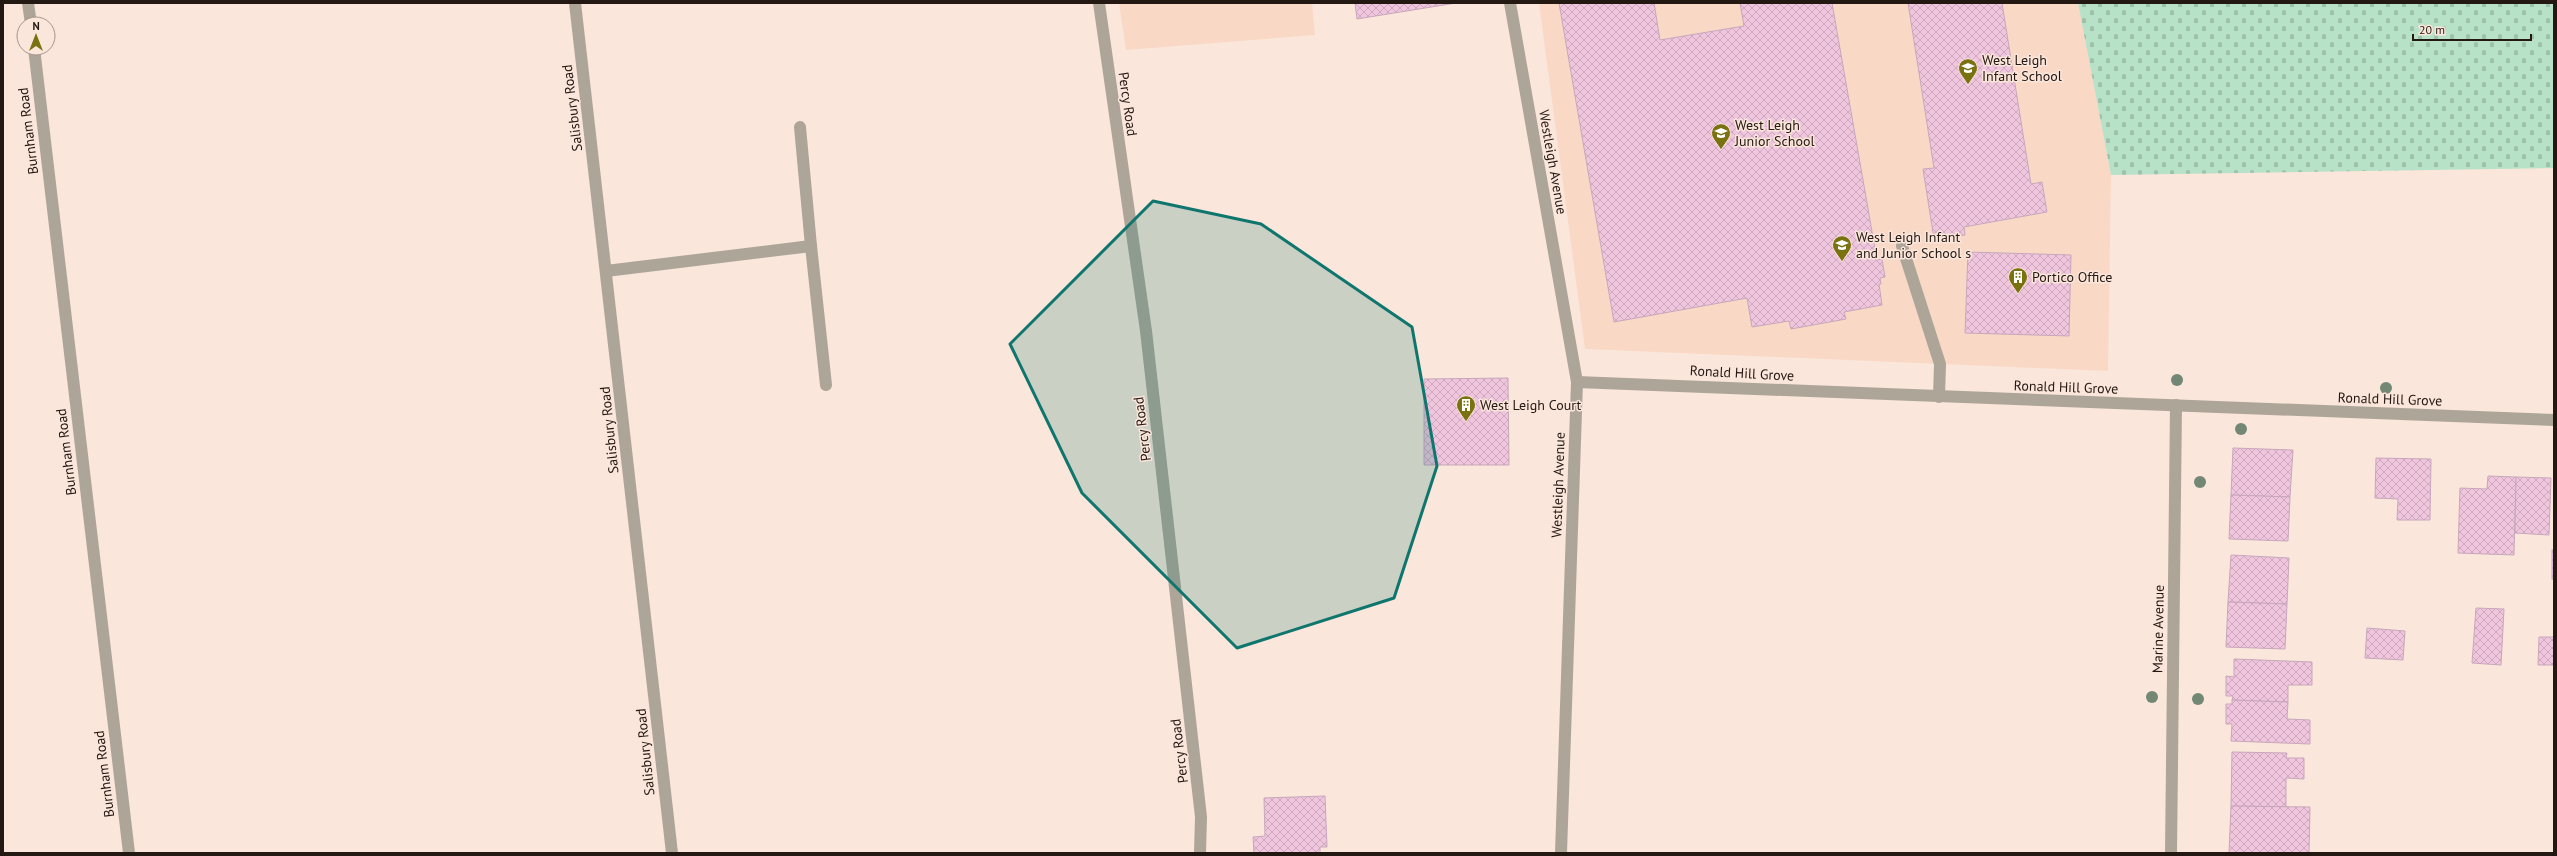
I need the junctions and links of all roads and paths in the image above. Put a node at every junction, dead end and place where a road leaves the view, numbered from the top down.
1 (28, 3) edge
2 (575, 3) edge
3 (1099, 3) edge
4 (1510, 3) edge
5 (30, 16) edge
6 (35, 56) edge
7 (800, 127) dead end
8 (811, 246) junction
9 (1902, 246) dead end
10 (606, 270) junction
11 (1577, 382) junction
12 (826, 385) dead end
13 (1939, 397) junction
14 (2176, 405) junction
15 (2554, 420) edge
16 (129, 853) edge
17 (672, 853) edge
18 (1200, 853) edge
19 (1561, 853) edge
20 (2171, 853) edge

1 - 5 street
2 - 10 street, Salisbury Road
3 - 18 street, Percy Road
4 - 11 street, Westleigh Avenue
6 - 16 street, Burnham Road
7 - 8 street
8 - 10 street
8 - 12 street
9 - 13 street
10 - 17 street, Salisbury Road
11 - 13 street, Ronald Hill Grove
11 - 19 street, Westleigh Avenue
13 - 14 street, Ronald Hill Grove
14 - 15 street, Ronald Hill Grove
14 - 20 street, Marine Avenue

